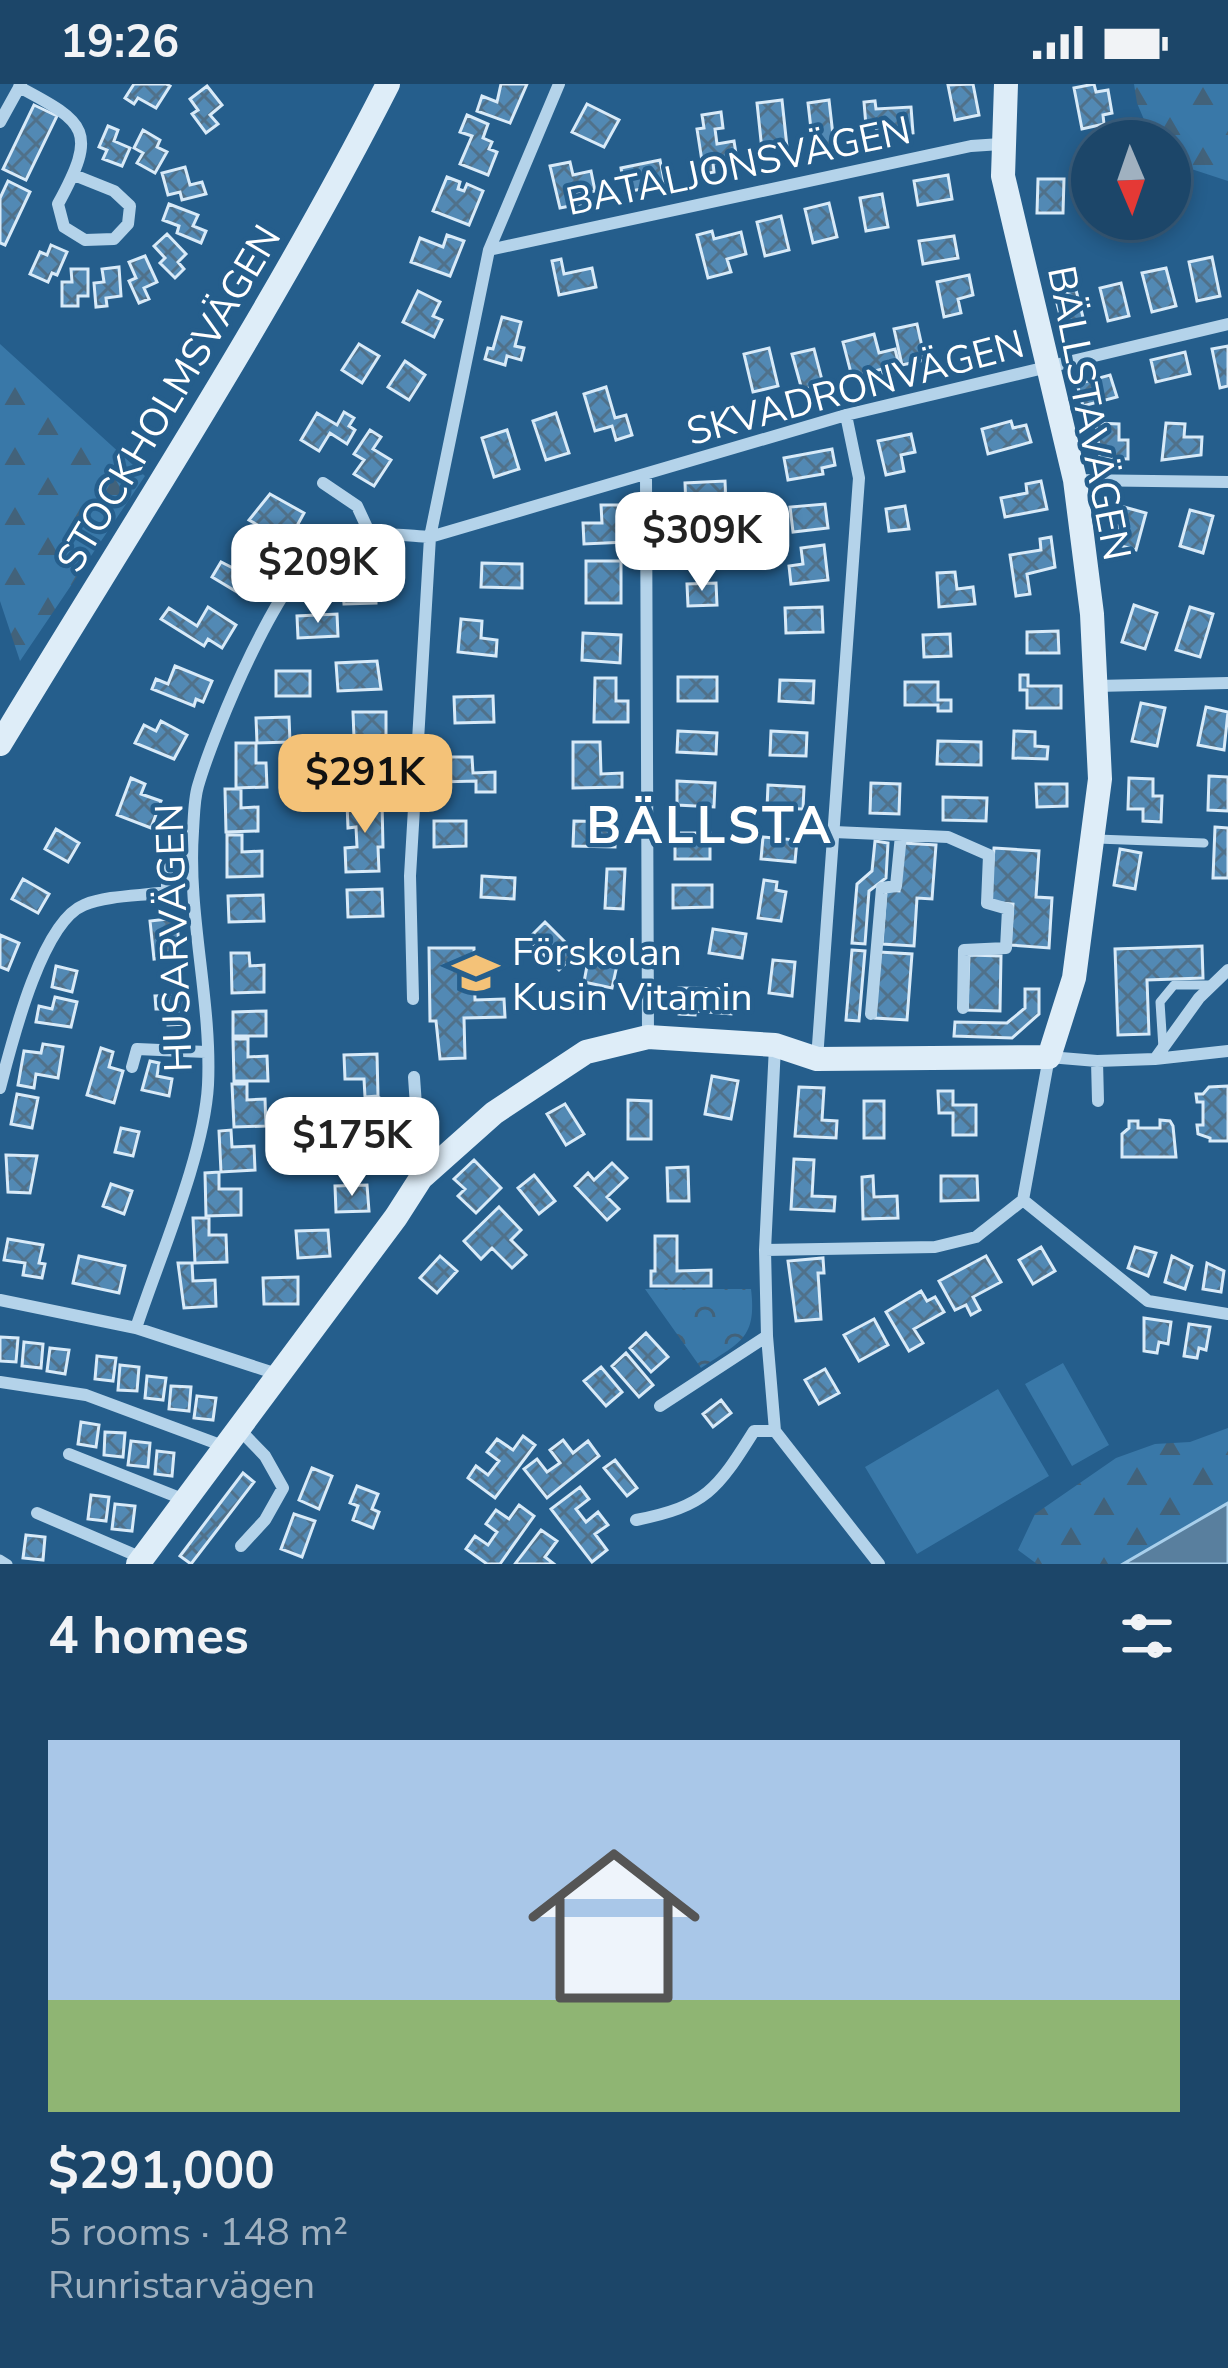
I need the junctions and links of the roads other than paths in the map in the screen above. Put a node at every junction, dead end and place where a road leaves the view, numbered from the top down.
1 (388, 84) edge
2 (559, 84) edge
3 (1006, 84) edge
4 (20, 86) edge
5 (0, 122) edge
6 (1001, 144) junction
7 (74, 175) junction
8 (489, 250) junction
9 (1228, 324) edge
10 (1047, 366) junction
11 (846, 416) junction
12 (646, 474) junction
13 (1075, 480) junction
14 (1228, 482) edge
15 (323, 483) dead end
16 (370, 534) junction
17 (430, 537) junction
18 (1228, 683) edge
19 (1095, 686) junction
20 (0, 744) edge
21 (834, 832) junction
22 (901, 835) junction
23 (1092, 839) junction
24 (1204, 842) dead end
25 (167, 866) dead end
26 (1228, 970) edge
27 (1213, 985) junction
28 (412, 998) dead end
29 (963, 1008) dead end
30 (871, 1014) dead end
31 (648, 1036) junction
32 (775, 1045) junction
33 (1228, 1051) edge
34 (206, 1052) junction
35 (1159, 1053) junction
36 (1049, 1057) junction
37 (818, 1059) junction
38 (1097, 1061) junction
39 (132, 1067) dead end
40 (414, 1077) dead end
41 (0, 1088) edge
42 (1098, 1101) dead end
43 (421, 1178) junction
44 (1022, 1200) junction
45 (765, 1250) junction
46 (0, 1300) edge
47 (1228, 1314) edge
48 (136, 1328) junction
49 (766, 1336) junction
50 (277, 1374) junction
51 (0, 1382) edge
52 (660, 1406) dead end
53 (776, 1431) junction
54 (233, 1438) junction
55 (69, 1454) dead end
56 (187, 1500) junction
57 (38, 1513) dead end
58 (636, 1520) dead end
59 (241, 1546) dead end
60 (0, 1558) edge
61 (140, 1561) edge
62 (8, 1564) edge
63 (879, 1564) edge

1 - 20 street, STOCKHOLMSVÄGEN
2 - 8 street
3 - 6 street, BÄLLSTAVÄGEN
4 - 5 street
4 - 7 street
6 - 8 street, BATALJONSVÄGEN
6 - 10 street, BÄLLSTAVÄGEN
7 - 7 street
8 - 17 street
9 - 10 street, SKVADRONVÄGEN
10 - 11 street, SKVADRONVÄGEN
10 - 13 street, BÄLLSTAVÄGEN
11 - 12 street, SKVADRONVÄGEN
11 - 21 street
12 - 17 street, SKVADRONVÄGEN
12 - 31 street
13 - 14 street
13 - 19 street, BÄLLSTAVÄGEN
15 - 16 street
16 - 17 street, HUSARVÄGEN
16 - 34 street, HUSARVÄGEN
17 - 28 street
18 - 19 street
19 - 23 street, BÄLLSTAVÄGEN
21 - 22 street
21 - 37 street
22 - 29 street
22 - 30 street
23 - 24 lane
23 - 36 street, BÄLLSTAVÄGEN
25 - 41 street
26 - 27 street
27 - 35 street
27 - 35 lane
31 - 32 street
31 - 43 street
32 - 37 street
32 - 45 street
33 - 35 street
34 - 39 street
34 - 48 street, HUSARVÄGEN
35 - 38 street
36 - 37 street
36 - 38 street
36 - 44 street
38 - 42 street
40 - 43 street
43 - 50 street
44 - 45 street
44 - 47 street
45 - 49 street
46 - 48 street
48 - 50 street
49 - 52 street
49 - 53 street
50 - 54 street
51 - 54 street
53 - 58 street
53 - 63 street
54 - 56 street
54 - 59 street
55 - 56 street
56 - 61 street
57 - 61 street
60 - 62 lane

